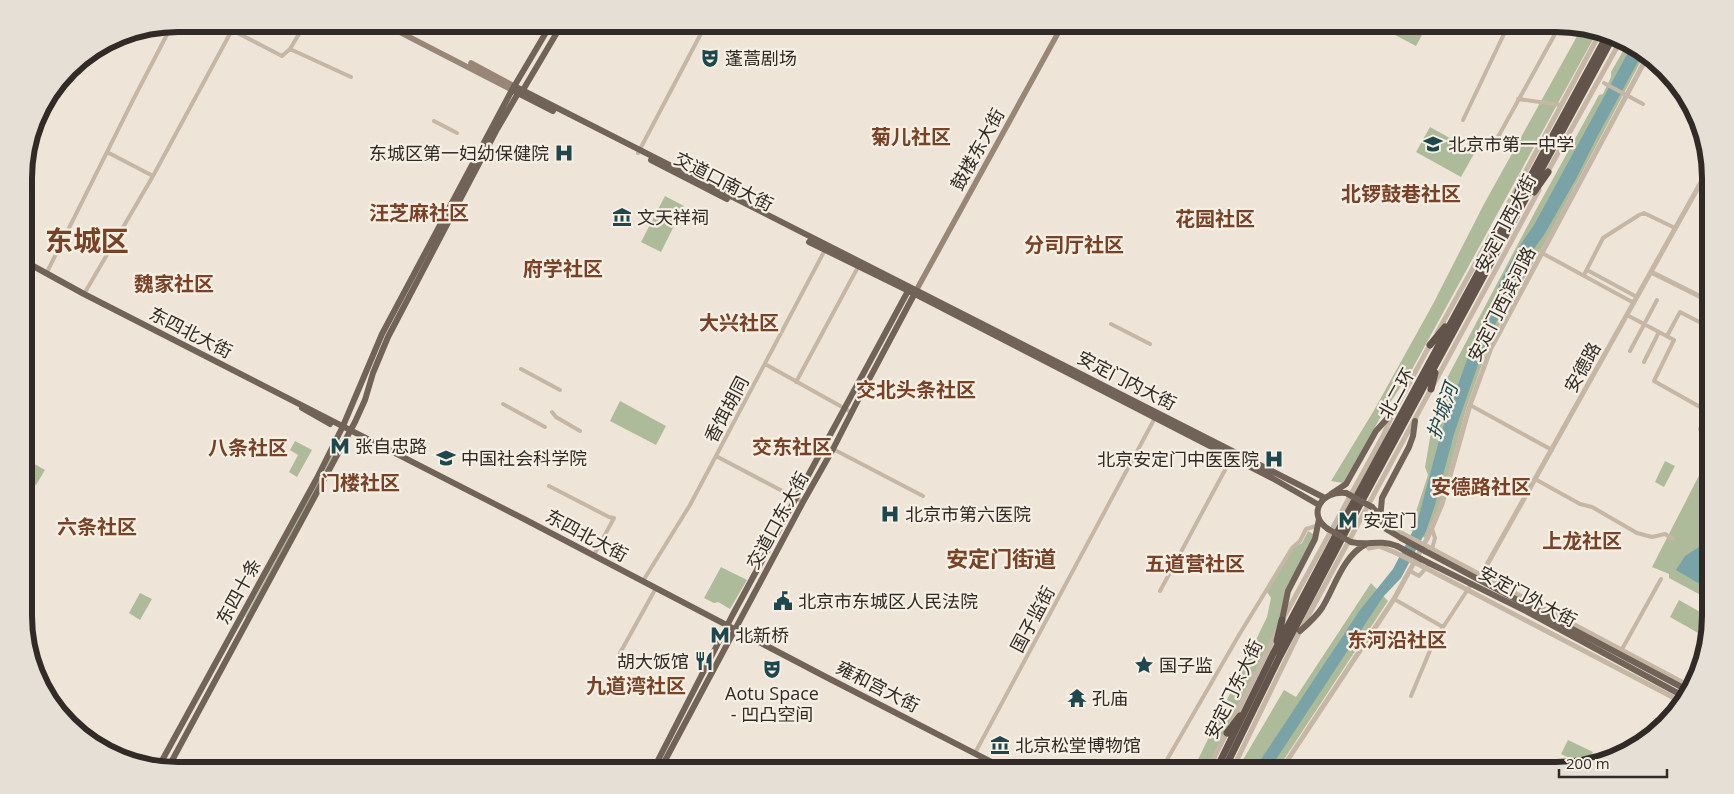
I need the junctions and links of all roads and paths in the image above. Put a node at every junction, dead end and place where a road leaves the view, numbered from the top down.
1 (231, 32) edge
2 (236, 32) edge
3 (300, 32) edge
4 (400, 32) edge
5 (408, 32) edge
6 (546, 32) edge
7 (557, 32) edge
8 (702, 32) edge
9 (1058, 32) edge
10 (1506, 32) edge
11 (1556, 32) edge
12 (168, 33) edge
13 (1597, 38) edge
14 (1604, 41) edge
15 (1610, 43) edge
16 (1618, 47) edge
17 (290, 49) junction
18 (1644, 63) edge
19 (351, 77) dead end
20 (1601, 82) junction
21 (513, 88) junction
22 (522, 92) junction
23 (1518, 100) junction
24 (1643, 104) dead end
25 (1563, 108) junction
26 (434, 120) dead end
27 (1464, 120) dead end
28 (457, 134) dead end
29 (1498, 137) dead end
30 (107, 152) junction
31 (639, 152) junction
32 (1548, 172) junction
33 (153, 176) junction
34 (1523, 176) junction
35 (1702, 180) edge
36 (1513, 215) junction
37 (1675, 228) junction
38 (826, 248) junction
39 (1542, 253) junction
40 (33, 266) edge
41 (858, 267) junction
42 (1587, 270) junction
43 (1651, 272) junction
44 (46, 274) junction
45 (1584, 275) junction
46 (913, 291) junction
47 (84, 294) junction
48 (1702, 298) edge
49 (1635, 300) junction
50 (1657, 300) dead end
51 (1456, 314) junction
52 (1627, 316) junction
53 (1702, 323) edge
54 (1112, 324) dead end
55 (1644, 324) junction
56 (1658, 332) junction
57 (1667, 336) junction
58 (1150, 344) dead end
59 (1430, 345) junction
60 (1630, 351) dead end
61 (1439, 360) junction
62 (1644, 362) dead end
63 (765, 364) junction
64 (521, 369) dead end
65 (796, 382) junction
66 (560, 390) dead end
67 (1431, 390) junction
68 (503, 404) dead end
69 (1470, 405) junction
70 (844, 408) junction
71 (1702, 408) edge
72 (1394, 411) junction
73 (552, 412) dead end
74 (851, 412) junction
75 (1156, 415) junction
76 (1415, 420) junction
77 (1702, 425) edge
78 (545, 427) dead end
79 (342, 428) junction
80 (1700, 429) dead end
81 (580, 431) dead end
82 (350, 432) junction
83 (833, 450) junction
84 (1552, 450) junction
85 (716, 456) junction
86 (1232, 457) junction
87 (1536, 479) junction
88 (549, 486) dead end
89 (1331, 494) junction
90 (923, 496) dead end
91 (1324, 497) junction
92 (796, 498) junction
93 (803, 502) junction
94 (1319, 505) junction
95 (1383, 519) junction
96 (1318, 523) junction
97 (1432, 529) junction
98 (1673, 539) dead end
99 (1367, 546) junction
100 (1428, 549) junction
101 (594, 555) junction
102 (1428, 566) junction
103 (1410, 571) junction
104 (1481, 577) junction
105 (1661, 579) dead end
106 (644, 581) junction
107 (1472, 583) junction
108 (656, 588) junction
109 (1468, 590) junction
110 (1160, 591) dead end
111 (1394, 599) junction
112 (1282, 620) junction
113 (732, 627) junction
114 (1443, 627) junction
115 (1300, 631) junction
116 (620, 653) dead end
117 (1620, 653) junction
118 (1277, 655) junction
119 (1684, 684) edge
120 (1683, 687) edge
121 (1679, 694) edge
122 (1411, 696) dead end
123 (1675, 698) edge
124 (1252, 700) junction
125 (1227, 733) junction
126 (975, 753) junction
127 (161, 760) edge
128 (172, 761) edge
129 (991, 761) edge
130 (1166, 761) edge
131 (1212, 761) edge
132 (1221, 761) edge
133 (1228, 761) edge
134 (1236, 761) edge
135 (1287, 761) edge
136 (658, 762) edge
137 (664, 762) edge

1 - 33 street
2 - 17 street
3 - 17 street
4 - 21 main road
5 - 21 main road
6 - 21 main road
7 - 22 main road
8 - 31 street
9 - 46 main road, 鼓楼东大街
10 - 27 street
11 - 23 street
12 - 30 street
13 - 25 street, 安定门西大街
14 - 25 highway, 北二环
15 - 36 highway, 北二环
16 - 20 street, 安定门西大街
17 - 19 street
18 - 39 street, 安定门西滨河路
20 - 24 street, bridge
20 - 32 street, 安定门西大街
21 - 22 main road, 交道口南大街
21 - 79 main road
22 - 31 main road, 交道口南大街
22 - 82 main road
23 - 25 street
23 - 29 street
25 - 34 street, 安定门西大街
25 - 36 highway, 北二环
26 - 28 street
30 - 33 street
30 - 44 street
31 - 38 main road, 交道口南大街
32 - 36 highway
32 - 67 street, 安定门西大街
33 - 47 street
34 - 36 highway
34 - 59 street, 安定门西大街
35 - 37 street, 安德路
36 - 51 highway, 北二环
36 - 61 highway, 北二环
37 - 42 street
37 - 43 street, 安德路
38 - 41 main road, 交道口南大街
38 - 46 main road, 交道口南大街
38 - 63 street, 香饵胡同
39 - 45 street
39 - 69 street, 安定门西滨河路
40 - 44 main road, 东四北大街
41 - 46 main road, 交道口南大街
41 - 65 street
42 - 45 street
42 - 49 street
43 - 48 street
43 - 49 street, 安德路
44 - 47 main road, 东四北大街
45 - 49 street
46 - 70 main road, 交道口东大街
46 - 74 main road, 交道口东大街
46 - 75 main road, 安定门内大街
47 - 79 main road, 东四北大街
49 - 52 street, 安德路
50 - 55 street
51 - 59 highway
51 - 118 highway, 北二环
52 - 55 street
52 - 84 street, 安德路
53 - 57 street
54 - 58 street
55 - 56 street
55 - 60 street
56 - 57 street
56 - 62 street
57 - 71 street
59 - 72 street, 安定门西大街
61 - 67 highway
61 - 118 highway, 北二环
63 - 65 street
63 - 85 street, 香饵胡同
64 - 66 street
65 - 70 street
67 - 76 street, 安定门西大街
68 - 78 street
69 - 84 street
69 - 97 street, 安定门西滨河路
70 - 74 street
70 - 92 main road, 交道口东大街
72 - 89 main road
72 - 112 street, 安定门东大街
73 - 81 street
74 - 83 main road, 交道口东大街
75 - 86 main road, 安定门内大街
75 - 91 main road, 安定门内大街
75 - 126 street, 国子监街
76 - 95 main road
76 - 115 street, 安定门东大街
77 - 80 street
79 - 82 main road, 东四北大街
79 - 127 main road, 东四十条
82 - 101 main road, 东四北大街
82 - 128 main road, 东四十条
83 - 90 street
83 - 93 main road, 交道口东大街
84 - 87 street, 安德路
85 - 92 street
85 - 106 street, 香饵胡同
86 - 94 main road, 安定门内大街
86 - 110 street
87 - 98 street
87 - 104 street, 安德路
88 - 101 street
89 - 91 main road
89 - 95 main road, 安定门外大街, bridge
91 - 94 main road
92 - 93 street
92 - 113 main road, 交道口东大街
93 - 113 main road, 交道口东大街
94 - 96 main road
95 - 100 main road, 安定门外大街, bridge
96 - 99 main road, 安定门外大街, bridge
96 - 112 main road
96 - 130 street
97 - 100 street
97 - 103 street, 安定门西滨河路
99 - 102 main road, 安定门外大街, bridge
99 - 115 main road
100 - 104 main road, 安定门外大街
101 - 106 main road, 东四北大街
102 - 103 street
102 - 107 main road, 安定门外大街
102 - 109 street
103 - 111 street, 安定门西滨河路
104 - 117 main road, 安定门外大街
105 - 117 street
106 - 108 main road, 东四北大街
107 - 109 street
107 - 121 main road, 安定门外大街
108 - 113 main road, 东四北大街
108 - 116 street
109 - 114 street
109 - 123 street
111 - 114 street
111 - 135 street, 安定门西滨河路
112 - 118 highway
112 - 125 street, 安定门东大街
113 - 126 main road, 雍和宫大街
113 - 136 main road
113 - 137 main road
114 - 122 street
115 - 118 highway
115 - 134 street, 安定门东大街
117 - 119 street
117 - 120 main road, 安定门外大街
118 - 124 highway, 北二环
118 - 133 highway, 北二环
124 - 125 highway
124 - 132 highway, 北二环
125 - 131 street, 安定门东大街
126 - 129 main road, 雍和宫大街

